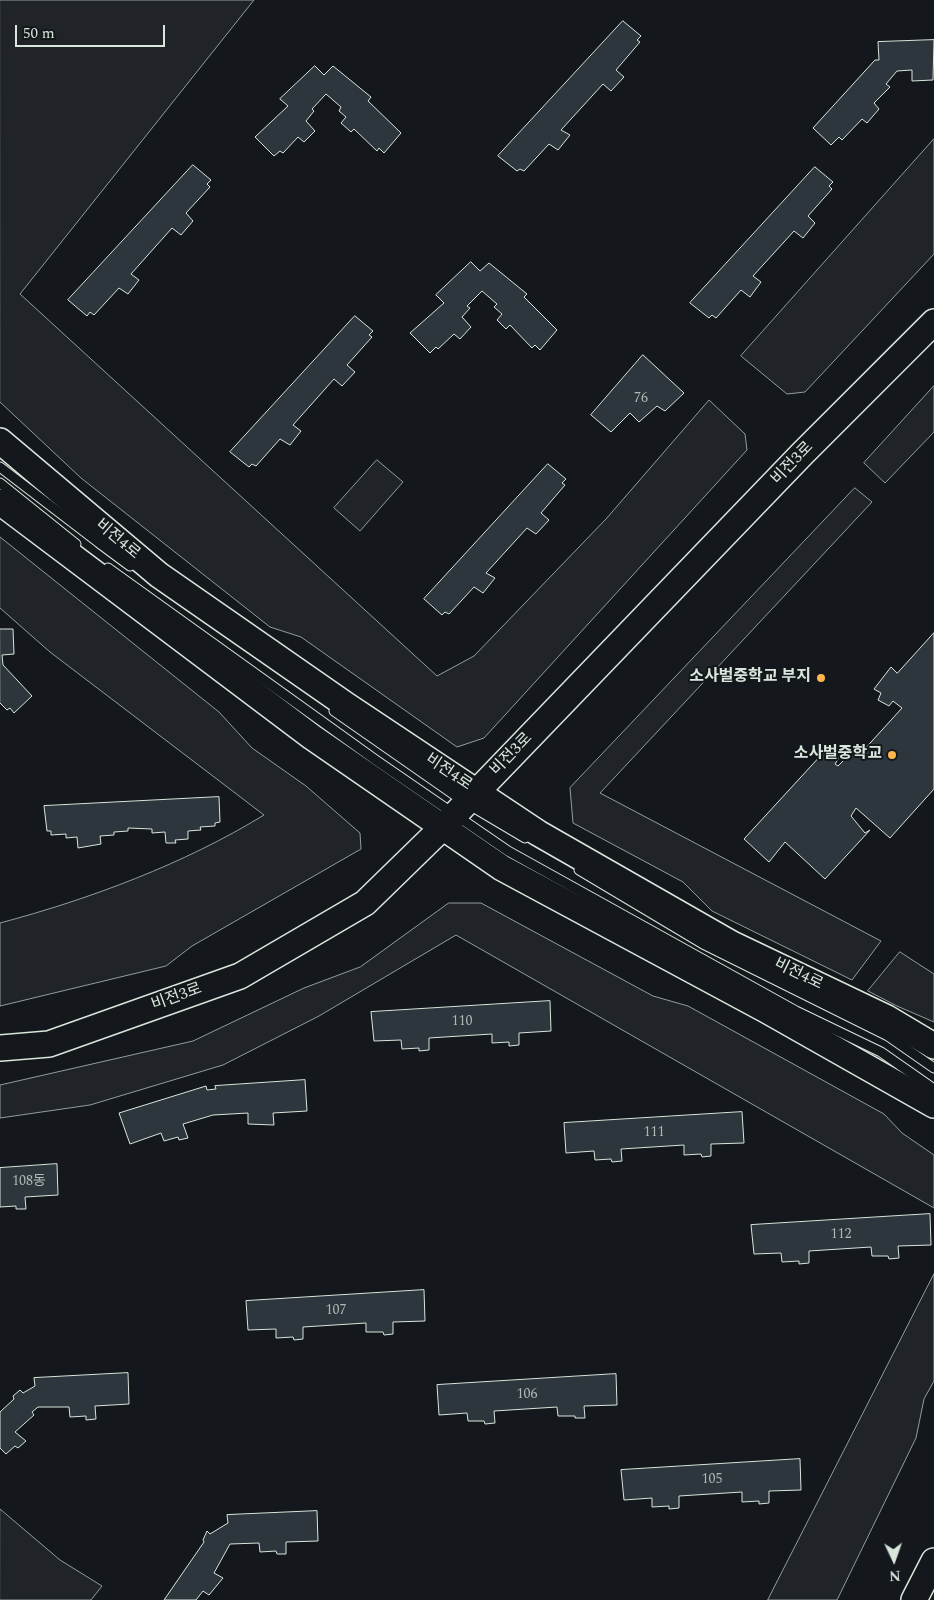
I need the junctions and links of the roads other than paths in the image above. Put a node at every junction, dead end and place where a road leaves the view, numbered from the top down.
1 (934, 322) edge
2 (0, 441) edge
3 (0, 467) edge
4 (0, 483) edge
5 (0, 502) edge
6 (99, 543) junction
7 (81, 548) dead end
8 (96, 559) dead end
9 (148, 575) junction
10 (187, 607) dead end
11 (324, 705) dead end
12 (460, 809) junction
13 (534, 844) dead end
14 (567, 864) dead end
15 (934, 1046) edge
16 (0, 1048) edge
17 (934, 1068) edge
18 (934, 1089) edge
19 (934, 1104) edge
20 (934, 1561) edge
21 (914, 1600) edge

1 - 12 main road, 비전3로
2 - 9 main road, 비전4로
3 - 6 lane
4 - 7 lane
5 - 12 main road, 비전4로
6 - 9 lane
6 - 9 lane
8 - 12 lane
9 - 10 lane
9 - 12 main road, 비전4로
11 - 12 lane
12 - 13 lane
12 - 15 main road, 비전4로
12 - 16 main road, 비전3로
12 - 18 lane
12 - 19 main road, 비전4로
14 - 17 lane
20 - 21 main road

